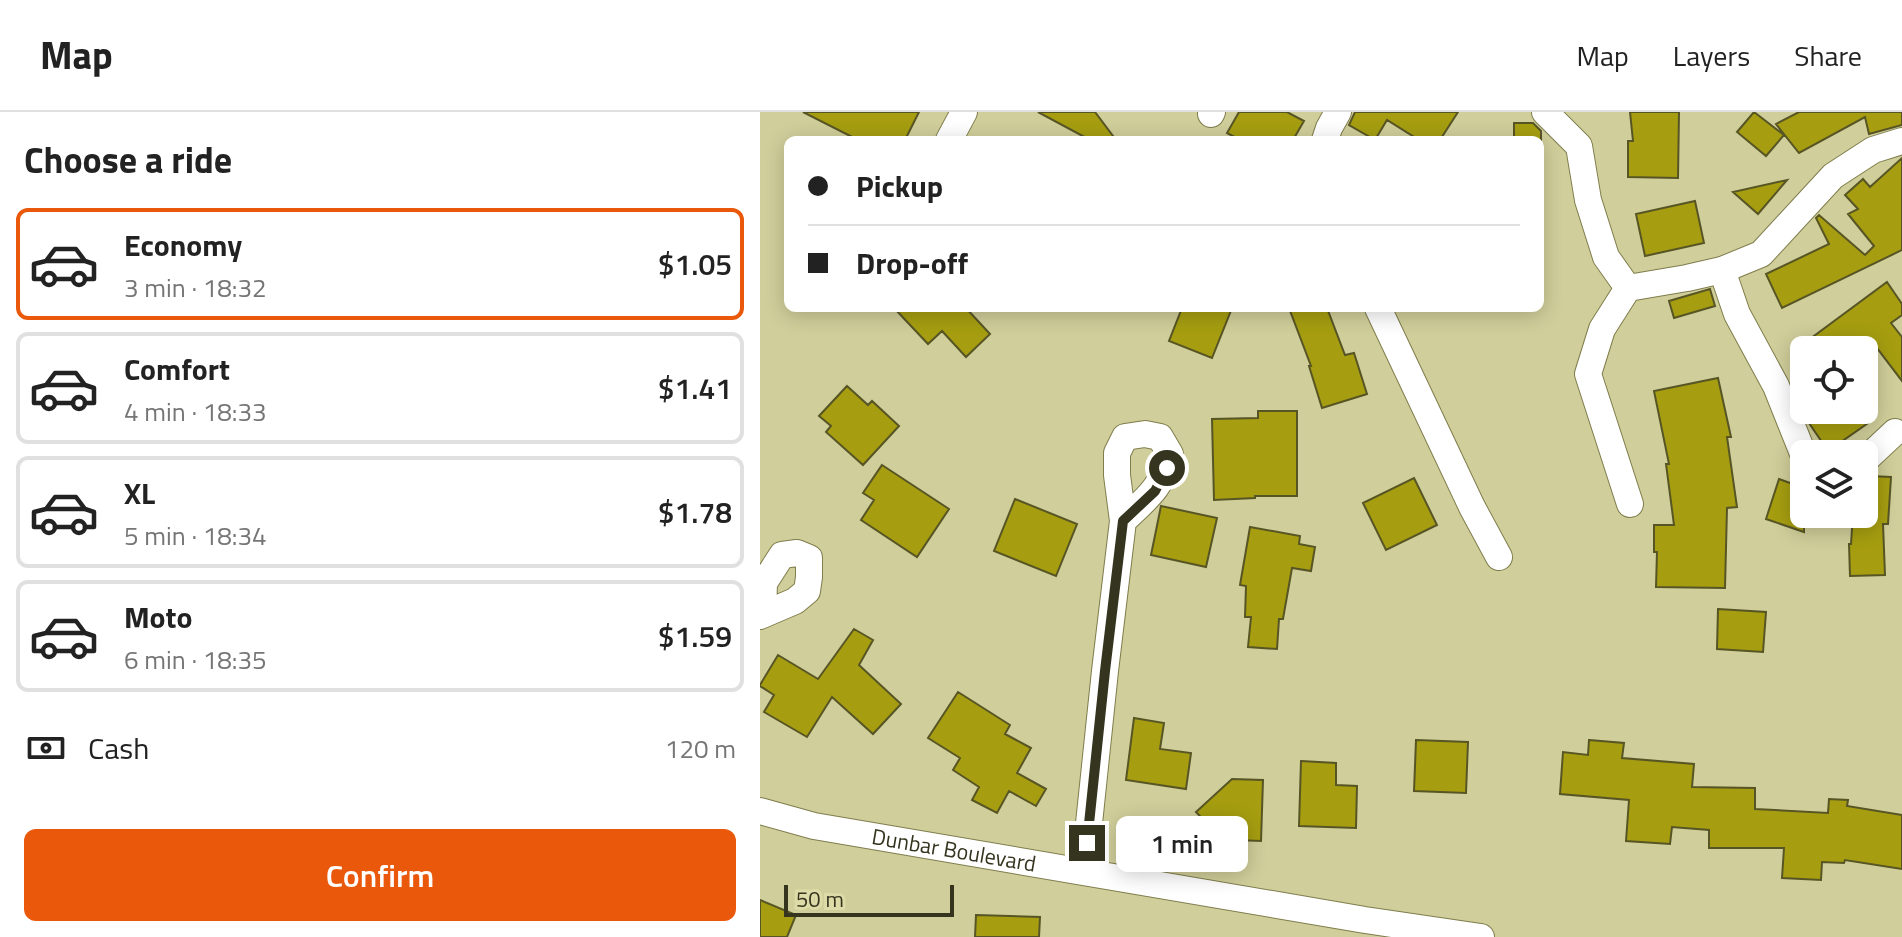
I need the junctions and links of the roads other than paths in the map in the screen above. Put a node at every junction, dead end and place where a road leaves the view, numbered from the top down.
1 (964, 112) edge
2 (1338, 112) edge
3 (1545, 112) edge
4 (951, 136) edge
5 (1326, 136) edge
6 (1902, 141) edge
7 (1722, 270) junction
8 (1628, 288) junction
9 (1380, 312) edge
10 (1895, 432) dead end
11 (1798, 440) edge
12 (1878, 448) edge
13 (1630, 504) dead end
14 (1123, 521) dead end
15 (1499, 557) dead end
16 (760, 811) edge
17 (1084, 871) junction
18 (1481, 937) edge

1 - 4 street
2 - 5 street
3 - 8 street
6 - 7 street
7 - 8 street
7 - 11 street
8 - 13 street
9 - 15 street
10 - 12 street
14 - 17 street
16 - 17 street, Dunbar Boulevard
17 - 18 street, Dunbar Boulevard

